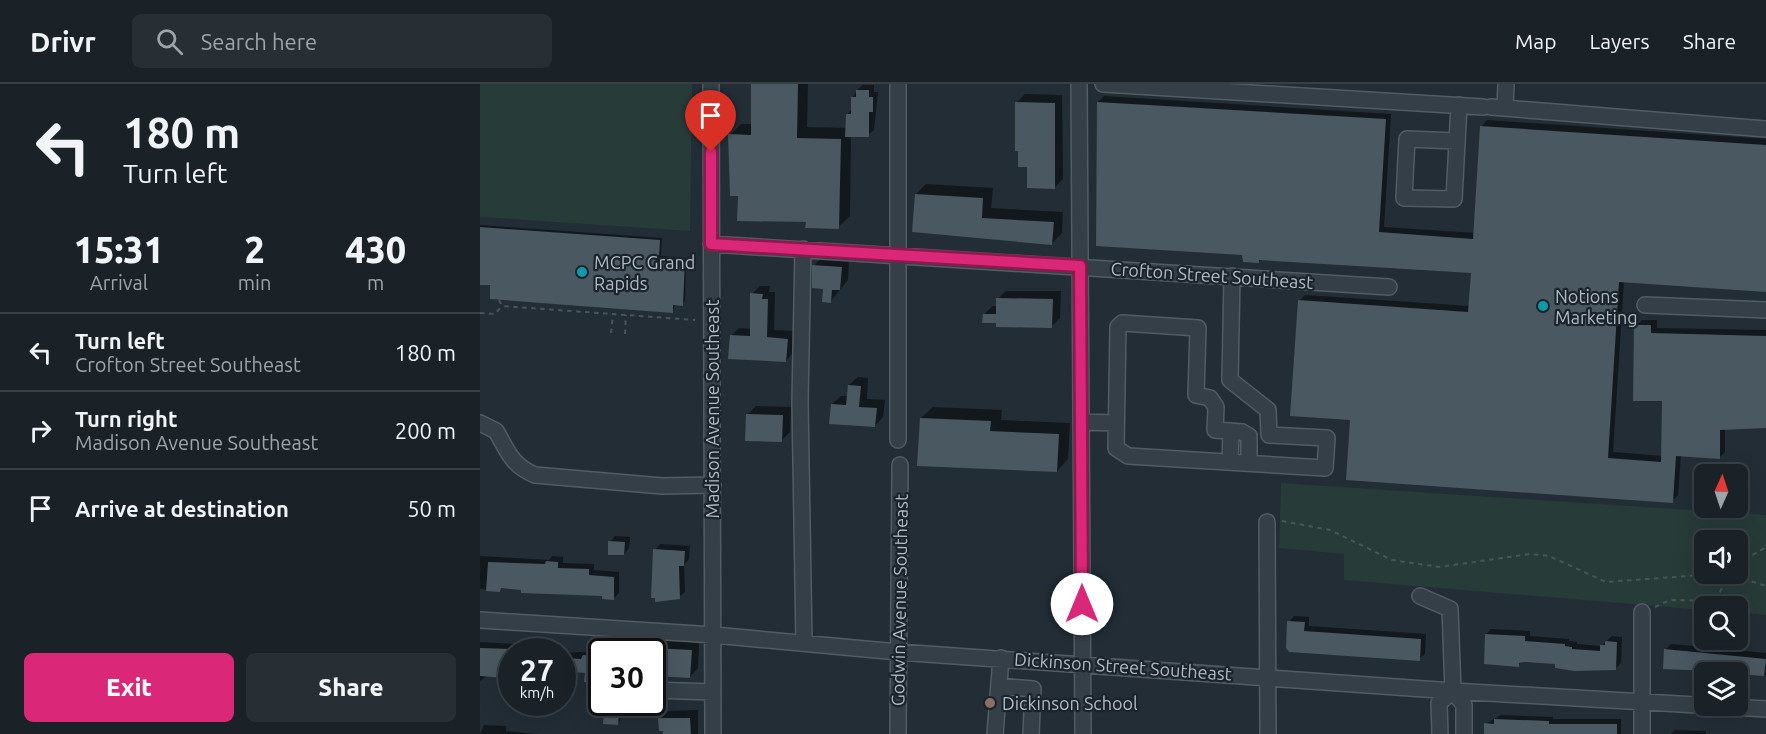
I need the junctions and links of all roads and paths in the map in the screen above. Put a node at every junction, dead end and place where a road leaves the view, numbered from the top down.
1 (711, 84) edge
2 (898, 84) edge
3 (1079, 84) edge
4 (1103, 84) edge
5 (1506, 84) edge
6 (1459, 105) junction
7 (1493, 107) junction
8 (1766, 129) edge
9 (1457, 141) junction
10 (711, 244) junction
11 (803, 249) junction
12 (897, 255) junction
13 (1080, 266) junction
14 (1232, 276) junction
15 (1389, 287) dead end
16 (499, 300) dead end
17 (1645, 305) dead end
18 (502, 306) junction
19 (1766, 310) edge
20 (480, 313) edge
21 (613, 314) junction
22 (626, 315) junction
23 (695, 320) dead end
24 (611, 333) dead end
25 (625, 334) dead end
26 (1081, 422) junction
27 (480, 423) edge
28 (1116, 423) junction
29 (1231, 431) junction
30 (898, 440) dead end
31 (1230, 462) junction
32 (1249, 463) junction
33 (900, 465) dead end
34 (713, 485) junction
35 (1267, 522) joint
36 (1766, 547) edge
37 (1748, 558) edge
38 (1694, 576) edge
39 (1748, 580) edge
40 (1724, 584) edge
41 (1766, 586) edge
42 (1420, 596) dead end
43 (1642, 612) joint
44 (480, 620) edge
45 (620, 629) junction
46 (714, 635) junction
47 (620, 638) edge
48 (804, 643) junction
49 (898, 652) junction
50 (1001, 658) junction
51 (1082, 663) junction
52 (1268, 676) junction
53 (999, 686) junction
54 (666, 690) edge
55 (1454, 691) junction
56 (713, 692) junction
57 (1642, 703) junction
58 (1766, 709) edge
59 (713, 734) edge
60 (898, 734) edge
61 (995, 734) edge
62 (1031, 734) edge
63 (1083, 734) edge
64 (1268, 734) edge
65 (1440, 734) edge
66 (1464, 734) edge
67 (1642, 734) edge

1 - 10 street, Madison Avenue Southeast
2 - 12 street
3 - 13 street
4 - 6 street
5 - 7 street
6 - 7 street
6 - 9 street
7 - 8 street
9 - 9 street
10 - 11 street, Crofton Street Southeast
10 - 34 street, Madison Avenue Southeast
11 - 12 street, Crofton Street Southeast
11 - 48 street
12 - 13 street, Crofton Street Southeast
12 - 30 street
13 - 14 street, Crofton Street Southeast
13 - 26 street
14 - 15 street, Crofton Street Southeast
14 - 32 street
16 - 18 path
17 - 19 street
18 - 20 path
18 - 21 path
21 - 22 path
21 - 24 path
22 - 23 path
22 - 25 path
26 - 28 street
26 - 51 street
27 - 34 street
28 - 29 street
28 - 31 street
29 - 31 street
29 - 32 street
31 - 32 street
33 - 49 street, Godwin Avenue Southeast
34 - 46 street, Madison Avenue Southeast
35 - 38 path
35 - 52 street
36 - 37 path
39 - 41 path
40 - 43 path
42 - 55 street
43 - 57 street
44 - 45 street, Dickinson Street Southeast
45 - 46 street, Dickinson Street Southeast
45 - 47 street
46 - 48 street, Dickinson Street Southeast
46 - 56 street, Madison Avenue Southeast
48 - 49 street, Dickinson Street Southeast
49 - 50 street, Dickinson Street Southeast
49 - 60 street, Godwin Avenue Southeast
50 - 51 street, Dickinson Street Southeast
50 - 53 street
51 - 52 street, Dickinson Street Southeast
51 - 63 street
52 - 55 street, Dickinson Street Southeast
52 - 64 street
53 - 61 street
53 - 62 street
54 - 56 street
55 - 57 street, Dickinson Street Southeast
55 - 65 street
55 - 66 street
56 - 59 street, Madison Avenue Southeast
57 - 58 street, Dickinson Street Southeast
57 - 67 street

